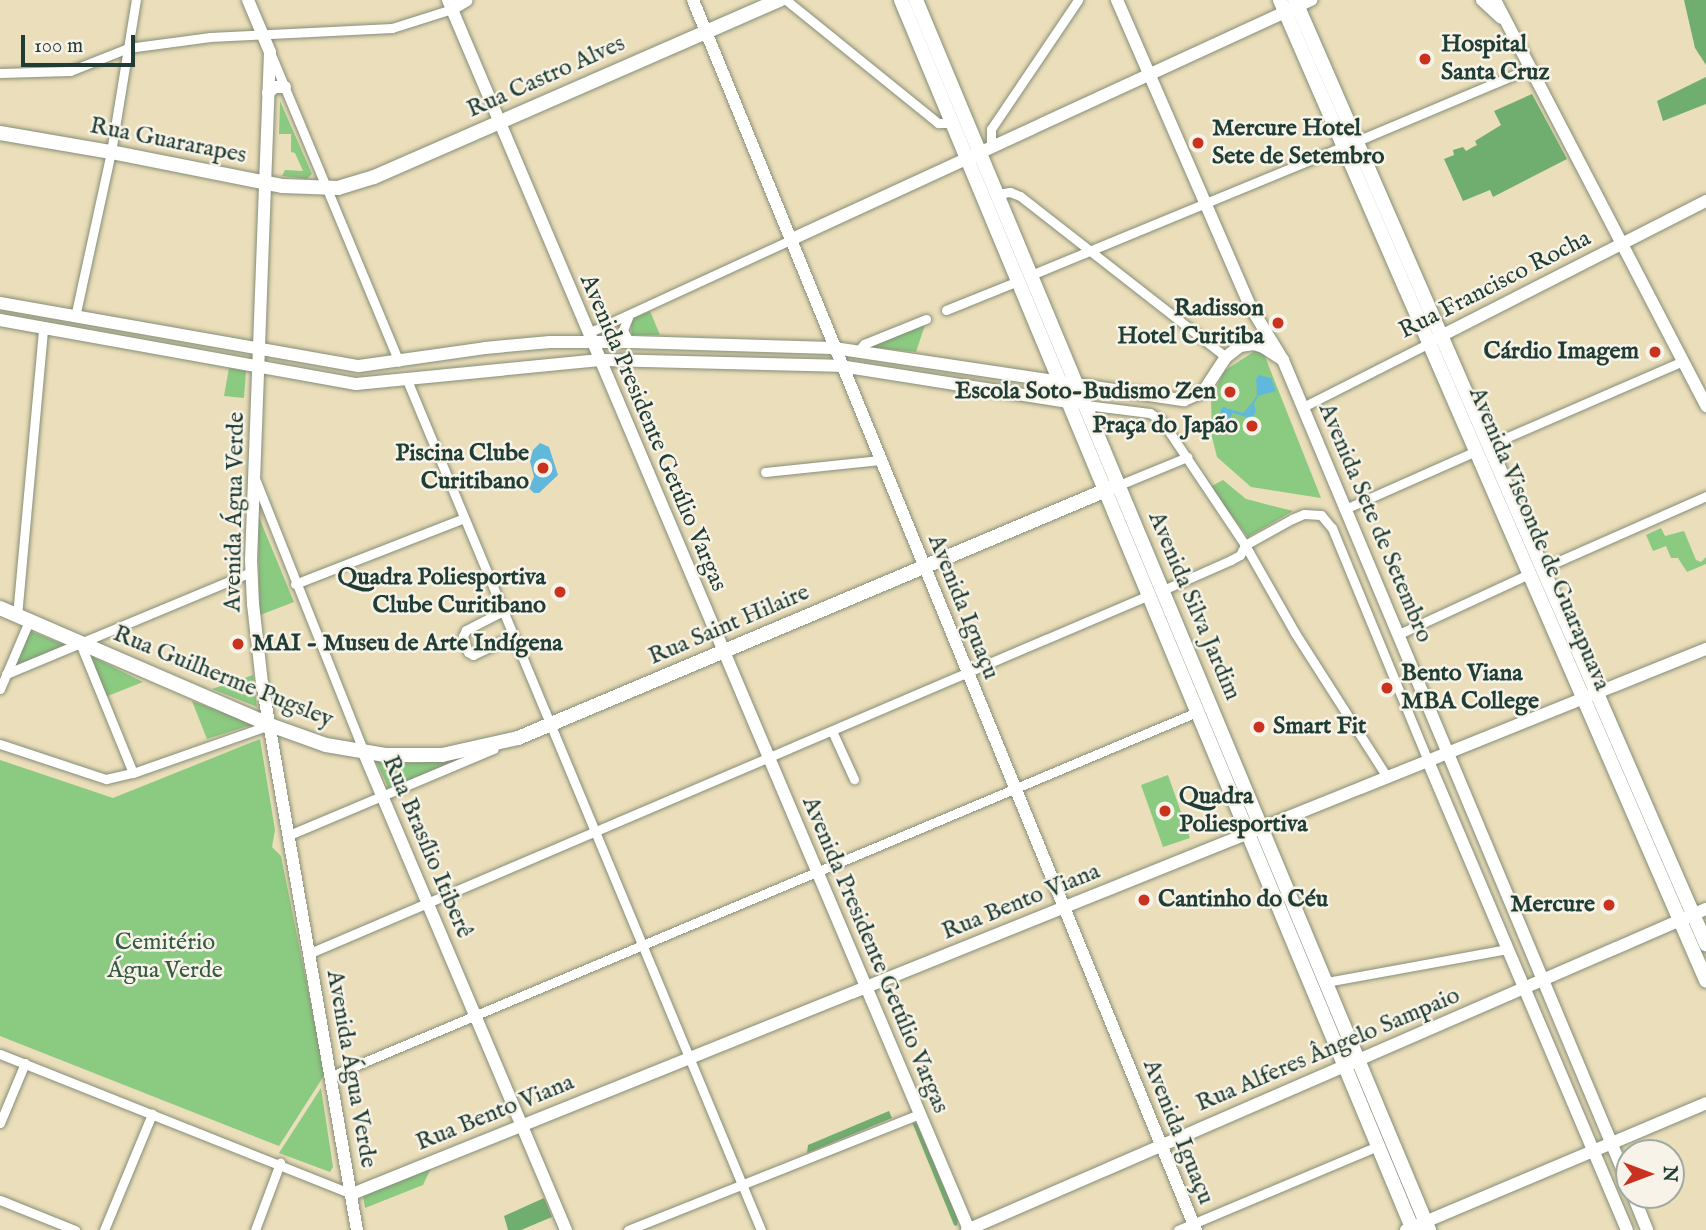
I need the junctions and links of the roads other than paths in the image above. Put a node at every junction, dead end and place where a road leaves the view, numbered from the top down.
1 (136, 0) edge
2 (248, 0) edge
3 (467, 0) edge
4 (693, 0) edge
5 (780, 0) edge
6 (786, 0) edge
7 (901, 0) edge
8 (916, 0) edge
9 (1078, 0) edge
10 (1117, 0) edge
11 (1482, 0) edge
12 (1495, 0) edge
13 (1294, 4) edge
14 (450, 5) edge
15 (1507, 22) junction
16 (706, 32) junction
17 (263, 35) junction
18 (1313, 40) junction
19 (128, 48) junction
20 (270, 52) junction
21 (1309, 65) junction
22 (1531, 68) junction
23 (0, 73) edge
24 (1149, 75) junction
25 (285, 87) junction
26 (268, 93) junction
27 (499, 122) junction
28 (952, 123) junction
29 (991, 130) junction
30 (0, 133) edge
31 (974, 137) junction
32 (1350, 144) junction
33 (111, 152) junction
34 (979, 153) junction
35 (265, 183) junction
36 (327, 189) junction
37 (997, 194) junction
38 (1706, 201) edge
39 (1205, 204) junction
40 (790, 240) junction
41 (1622, 244) junction
42 (1091, 251) junction
43 (1025, 278) junction
44 (0, 303) edge
45 (946, 310) dead end
46 (631, 313) junction
47 (75, 317) junction
48 (926, 318) dead end
49 (0, 320) edge
50 (43, 328) junction
51 (590, 337) junction
52 (1058, 339) junction
53 (1435, 340) junction
54 (629, 342) junction
55 (834, 348) junction
56 (258, 349) junction
57 (859, 350) junction
58 (1226, 357) junction
59 (600, 360) junction
60 (1283, 360) junction
61 (1051, 361) junction
62 (1683, 361) junction
63 (399, 362) junction
64 (841, 366) junction
65 (257, 367) junction
66 (865, 369) junction
67 (407, 380) junction
68 (1060, 383) junction
69 (1463, 384) junction
70 (1078, 385) junction
71 (850, 388) junction
72 (1069, 403) junction
73 (1086, 405) junction
74 (1706, 406) edge
75 (1303, 407) junction
76 (1459, 412) junction
77 (1482, 448) junction
78 (1187, 457) junction
79 (880, 460) junction
80 (765, 472) dead end
81 (256, 479) junction
82 (1112, 488) junction
83 (1706, 496) edge
84 (1500, 506) junction
85 (1345, 509) junction
86 (1520, 517) junction
87 (464, 518) junction
88 (1245, 545) junction
89 (924, 567) junction
90 (1536, 571) junction
91 (251, 572) junction
92 (295, 584) junction
93 (1552, 590) junction
94 (1156, 593) junction
95 (0, 608) edge
96 (1545, 610) junction
97 (503, 611) junction
98 (23, 618) junction
99 (1399, 634) junction
100 (513, 636) junction
101 (80, 643) junction
102 (1706, 649) edge
103 (723, 652) junction
104 (1196, 670) junction
105 (967, 673) junction
106 (6, 674) junction
107 (0, 689) edge
108 (1189, 692) junction
109 (1590, 696) junction
110 (1197, 712) junction
111 (270, 725) junction
112 (550, 725) junction
113 (832, 731) junction
114 (518, 738) junction
115 (1209, 739) junction
116 (0, 744) edge
117 (364, 753) junction
118 (1446, 753) junction
119 (1624, 755) junction
120 (768, 758) junction
121 (1428, 761) junction
122 (1234, 762) junction
123 (133, 773) junction
124 (1387, 777) junction
125 (854, 779) dead end
126 (1619, 780) junction
127 (1015, 789) junction
128 (383, 796) junction
129 (1255, 830) junction
130 (595, 832) junction
131 (289, 835) junction
132 (817, 872) junction
133 (428, 903) junction
134 (1063, 907) junction
135 (1693, 914) edge
136 (1298, 915) junction
137 (1288, 930) junction
138 (1706, 944) edge
139 (642, 945) junction
140 (1507, 948) junction
141 (310, 953) junction
142 (1706, 978) edge
143 (1541, 980) junction
144 (1326, 982) junction
145 (865, 987) junction
146 (1524, 988) junction
147 (475, 1016) junction
148 (0, 1054) edge
149 (689, 1058) junction
150 (25, 1063) junction
151 (1351, 1063) junction
152 (331, 1076) junction
153 (1706, 1103) edge
154 (152, 1114) junction
155 (919, 1114) junction
156 (0, 1123) edge
157 (522, 1125) junction
158 (1611, 1143) junction
159 (1161, 1145) junction
160 (1378, 1146) junction
161 (1593, 1151) junction
162 (1615, 1152) edge
163 (1384, 1160) junction
164 (280, 1163) junction
165 (1404, 1172) junction
166 (742, 1185) junction
167 (352, 1194) junction
168 (0, 1200) edge
169 (1639, 1209) edge
170 (1195, 1227) edge
171 (1417, 1228) edge
172 (75, 1230) edge
173 (104, 1230) edge
174 (255, 1230) edge
175 (357, 1230) edge
176 (566, 1230) edge
177 (628, 1230) edge
178 (761, 1230) edge
179 (968, 1230) edge
180 (1178, 1230) edge
181 (1627, 1230) edge
182 (1647, 1230) edge

1 - 19 street
2 - 17 main road, Avenida Água Verde
3 - 14 main road
4 - 16 main road, Avenida Iguaçu
5 - 16 main road, Rua Castro Alves
6 - 28 street
7 - 28 main road, Avenida Silva Jardim
8 - 31 main road, Avenida Silva Jardim
9 - 29 street
10 - 24 main road, Avenida Sete de Setembro
11 - 15 main road
12 - 15 main road
13 - 18 main road, Avenida Visconde de Guarapuava
13 - 21 main road, Avenida Visconde de Guarapuava
13 - 24 main road
14 - 17 street
14 - 27 main road, Avenida Presidente Getúlio Vargas
15 - 22 main road
16 - 27 main road, Rua Castro Alves
16 - 40 main road, Avenida Iguaçu
17 - 19 street
17 - 20 main road, Avenida Água Verde
18 - 21 main road
18 - 32 main road, Avenida Visconde de Guarapuava
19 - 23 street
19 - 33 street
20 - 25 street
20 - 26 main road, Avenida Água Verde
21 - 32 main road, Avenida Visconde de Guarapuava
22 - 32 street
22 - 41 main road
24 - 34 main road
24 - 39 main road, Avenida Sete de Setembro
25 - 26 main road
25 - 36 street
26 - 35 main road, Avenida Água Verde
27 - 36 main road, Rua Castro Alves
27 - 51 main road, Avenida Presidente Getúlio Vargas
28 - 34 main road, Avenida Silva Jardim
29 - 31 street
29 - 34 street
30 - 33 main road, Rua Guararapes
31 - 34 main road, Avenida Silva Jardim
32 - 39 street
32 - 53 main road, Avenida Visconde de Guarapuava
33 - 35 main road, Rua Guararapes
33 - 47 street
34 - 37 main road, Avenida Silva Jardim
34 - 40 main road
34 - 43 main road, Avenida Silva Jardim
35 - 36 main road, Rua Guararapes
35 - 56 main road, Avenida Água Verde
36 - 63 street
37 - 42 street
37 - 43 main road, Avenida Silva Jardim
38 - 41 main road, Rua Francisco Rocha
39 - 42 street
39 - 60 main road, Avenida Sete de Setembro
40 - 46 street
40 - 55 main road, Avenida Iguaçu
41 - 53 main road, Rua Francisco Rocha
41 - 62 main road
42 - 43 street
42 - 58 street
43 - 45 street
43 - 52 main road, Avenida Silva Jardim
43 - 61 main road, Avenida Silva Jardim
44 - 47 main road
46 - 51 street
46 - 54 street
47 - 56 main road
48 - 57 street
49 - 50 main road
50 - 65 main road
50 - 98 street
51 - 54 main road
51 - 59 main road, Avenida Presidente Getúlio Vargas
51 - 63 main road
52 - 61 main road
52 - 70 main road, Avenida Silva Jardim
53 - 69 main road, Avenida Visconde de Guarapuava
53 - 75 street, Rua Francisco Rocha
53 - 76 main road, Avenida Visconde de Guarapuava
54 - 55 main road
55 - 57 main road
55 - 64 main road, Avenida Iguaçu
56 - 63 main road
56 - 65 main road, Avenida Água Verde
57 - 68 main road
58 - 60 main road
58 - 70 main road
59 - 64 main road
59 - 67 main road
59 - 103 main road, Avenida Presidente Getúlio Vargas
60 - 75 main road, Avenida Sete de Setembro
61 - 68 main road, Avenida Silva Jardim
62 - 74 main road
62 - 77 street
64 - 66 main road
64 - 71 main road, Avenida Iguaçu
65 - 67 main road
65 - 81 main road, Avenida Água Verde
66 - 71 main road
66 - 72 main road
67 - 87 street
68 - 70 main road
68 - 72 main road, Avenida Silva Jardim
69 - 76 main road
69 - 77 main road, Avenida Visconde de Guarapuava
70 - 73 main road, Avenida Silva Jardim
71 - 79 main road, Avenida Iguaçu
72 - 73 main road
72 - 82 main road, Avenida Silva Jardim
73 - 78 street
73 - 82 main road, Avenida Silva Jardim
75 - 85 main road, Avenida Sete de Setembro
76 - 77 main road, Avenida Visconde de Guarapuava
77 - 84 main road, Avenida Visconde de Guarapuava
77 - 85 street
77 - 86 main road, Avenida Visconde de Guarapuava
78 - 82 street, Rua Saint Hilaire
78 - 88 street
79 - 80 street
79 - 89 main road, Avenida Iguaçu
81 - 91 main road, Avenida Água Verde
81 - 92 street, Rua Brasílio Itiberê
82 - 89 main road, Rua Saint Hilaire
82 - 94 main road, Avenida Silva Jardim
83 - 90 street
84 - 86 main road
84 - 90 main road, Avenida Visconde de Guarapuava
85 - 99 main road, Avenida Sete de Setembro
86 - 90 main road, Avenida Visconde de Guarapuava
87 - 92 street
87 - 97 street
88 - 94 street
88 - 121 street, Avenida Sete de Setembro
88 - 124 street
89 - 103 main road, Rua Saint Hilaire
89 - 105 main road, Avenida Iguaçu
90 - 93 main road, Avenida Visconde de Guarapuava
90 - 96 main road, Avenida Visconde de Guarapuava
90 - 99 street
91 - 101 street
91 - 111 main road, Avenida Água Verde
92 - 117 street, Rua Brasílio Itiberê
93 - 96 main road
93 - 109 main road, Avenida Visconde de Guarapuava
94 - 104 main road, Avenida Silva Jardim
94 - 105 street
94 - 108 main road, Avenida Silva Jardim
95 - 98 main road, Rua Guilherme Pugsley
96 - 109 main road, Avenida Visconde de Guarapuava
97 - 100 street
97 - 100 street
98 - 101 main road, Rua Guilherme Pugsley
98 - 106 street
99 - 118 main road, Avenida Sete de Setembro
100 - 112 street
101 - 106 street
101 - 111 main road, Rua Guilherme Pugsley
101 - 123 street
102 - 109 main road, Rua Bento Viana
103 - 112 main road, Rua Saint Hilaire
103 - 120 main road, Avenida Presidente Getúlio Vargas
104 - 108 main road
104 - 122 main road, Avenida Silva Jardim
105 - 113 street
105 - 127 main road, Avenida Iguaçu
106 - 107 street
108 - 110 main road, Avenida Silva Jardim
109 - 118 main road, Rua Bento Viana
109 - 119 main road, Avenida Visconde de Guarapuava
109 - 126 main road, Avenida Visconde de Guarapuava
110 - 115 main road, Avenida Silva Jardim
110 - 127 street
111 - 117 main road, Rua Guilherme Pugsley
111 - 123 street
111 - 131 main road, Avenida Água Verde
112 - 114 main road, Rua Saint Hilaire
112 - 130 street
113 - 120 street
113 - 125 street
114 - 117 main road, Rua Guilherme Pugsley
114 - 128 street, Rua Saint Hilaire
115 - 122 main road
115 - 129 main road, Avenida Silva Jardim
116 - 123 street
117 - 128 main road, Rua Brasílio Itiberê
118 - 121 main road, Rua Bento Viana
118 - 143 main road, Avenida Sete de Setembro
119 - 126 main road
119 - 135 main road, Avenida Visconde de Guarapuava
120 - 130 street
120 - 132 main road, Avenida Presidente Getúlio Vargas
121 - 124 main road, Rua Bento Viana
121 - 140 main road, Avenida Sete de Setembro
122 - 129 main road, Avenida Silva Jardim
124 - 129 main road, Rua Bento Viana
126 - 135 main road, Avenida Visconde de Guarapuava
127 - 132 street
127 - 134 main road, Avenida Iguaçu
128 - 131 street, Rua Saint Hilaire
128 - 133 main road, Rua Brasílio Itiberê
129 - 134 main road, Rua Bento Viana
129 - 136 main road, Avenida Silva Jardim
129 - 137 main road, Avenida Silva Jardim
130 - 133 street
130 - 139 street
131 - 141 main road, Avenida Água Verde
132 - 139 street
132 - 145 main road, Avenida Presidente Getúlio Vargas
133 - 141 street
133 - 147 main road, Rua Brasílio Itiberê
134 - 145 main road, Rua Bento Viana
134 - 159 main road, Avenida Iguaçu
135 - 138 main road, Avenida Visconde de Guarapuava
135 - 142 main road, Avenida Visconde de Guarapuava
135 - 143 main road, Rua Alferes Ângelo Sampaio
136 - 137 main road
136 - 144 main road, Avenida Silva Jardim
137 - 151 main road, Avenida Silva Jardim
139 - 147 street
139 - 149 street
140 - 144 street
140 - 146 main road, Avenida Sete de Setembro
141 - 152 main road, Avenida Água Verde
143 - 146 main road, Rua Alferes Ângelo Sampaio
143 - 158 main road, Avenida Sete de Setembro
144 - 151 main road, Avenida Silva Jardim
145 - 149 main road, Rua Bento Viana
145 - 155 main road, Avenida Presidente Getúlio Vargas
146 - 151 main road, Rua Alferes Ângelo Sampaio
146 - 161 main road, Avenida Sete de Setembro
147 - 152 street
147 - 157 main road, Rua Brasílio Itiberê
148 - 150 street
149 - 157 main road, Rua Bento Viana
149 - 166 street
150 - 154 street
150 - 156 street
151 - 159 main road, Rua Alferes Ângelo Sampaio
151 - 160 main road, Avenida Silva Jardim
151 - 165 main road, Avenida Silva Jardim
152 - 167 main road, Avenida Água Verde
153 - 158 main road
154 - 164 street
154 - 173 street
155 - 166 street
155 - 179 main road, Avenida Presidente Getúlio Vargas
157 - 167 main road, Rua Bento Viana
157 - 176 main road, Rua Brasílio Itiberê
158 - 161 main road
158 - 162 main road, Avenida Sete de Setembro
159 - 170 main road, Avenida Iguaçu
159 - 179 main road, Rua Alferes Ângelo Sampaio
160 - 163 main road, Avenida Silva Jardim
160 - 170 street
161 - 171 main road
161 - 181 main road, Avenida Sete de Setembro
163 - 165 main road
163 - 171 main road, Avenida Silva Jardim
164 - 167 street
164 - 174 street
165 - 171 main road, Avenida Silva Jardim
166 - 177 street
166 - 178 street
167 - 175 main road, Avenida Água Verde
168 - 172 street
169 - 182 main road
170 - 180 street

